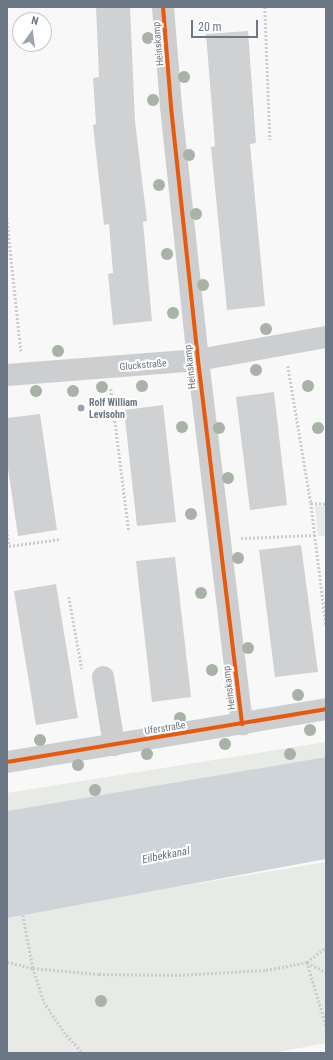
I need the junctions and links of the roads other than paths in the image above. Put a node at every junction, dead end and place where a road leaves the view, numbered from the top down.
1 (163, 7) edge
2 (326, 337) edge
3 (198, 360) junction
4 (15, 374) edge
5 (103, 676) dead end
6 (326, 709) edge
7 (242, 724) junction
8 (114, 745) junction
9 (7, 762) edge

1 - 3 street, Heinskamp
2 - 3 street, Gluckstraße
3 - 4 street, Gluckstraße
3 - 7 street, Heinskamp
5 - 8 street
6 - 7 street, Uferstraße
7 - 8 street, Uferstraße
8 - 9 street, Uferstraße

